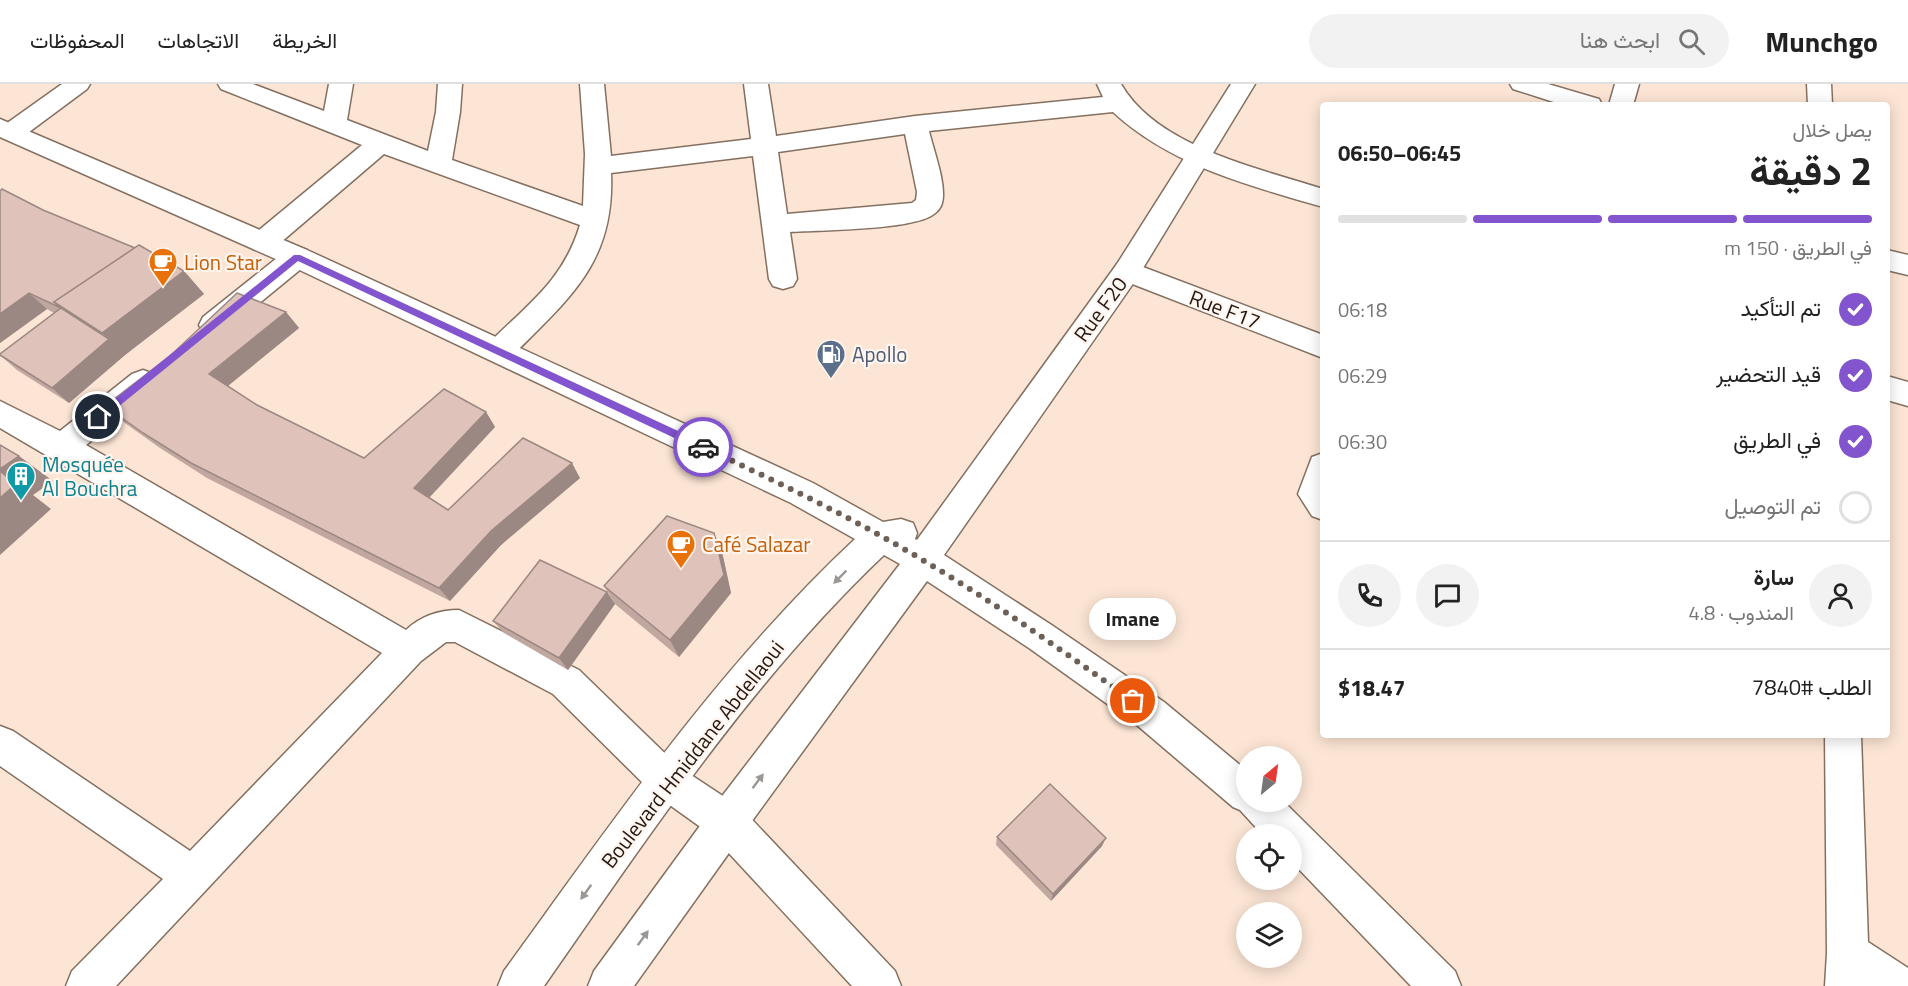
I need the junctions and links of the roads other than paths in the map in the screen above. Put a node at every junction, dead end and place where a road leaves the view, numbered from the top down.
1 (78, 84) edge
2 (230, 84) edge
3 (341, 84) edge
4 (450, 84) edge
5 (591, 84) edge
6 (756, 84) edge
7 (1244, 84) edge
8 (1522, 84) edge
9 (1627, 84) edge
10 (1819, 84) edge
11 (1114, 94) edge
12 (1580, 102) edge
13 (1622, 102) edge
14 (1820, 102) edge
15 (334, 124) junction
16 (915, 124) junction
17 (6, 130) edge
18 (381, 143) junction
19 (765, 146) junction
20 (1200, 157) junction
21 (438, 165) junction
22 (598, 166) junction
23 (1320, 197) edge
24 (595, 219) junction
25 (775, 224) junction
26 (263, 242) junction
27 (297, 257) junction
28 (1890, 261) edge
29 (1908, 265) edge
30 (1127, 271) junction
31 (783, 279) dead end
32 (189, 345) edge
33 (1320, 346) edge
34 (499, 351) junction
35 (162, 366) edge
36 (1890, 389) edge
37 (1908, 393) edge
38 (0, 413) edge
39 (62, 447) junction
40 (1320, 475) edge
41 (1320, 502) edge
42 (944, 526) junction
43 (882, 537) junction
44 (923, 560) junction
45 (410, 650) junction
46 (1843, 738) edge
47 (0, 744) edge
48 (666, 780) junction
49 (1236, 786) edge
50 (1267, 812) edge
51 (727, 822) junction
52 (1279, 824) edge
53 (1302, 846) edge
54 (193, 876) junction
55 (1847, 970) edge
56 (87, 986) edge
57 (519, 986) edge
58 (609, 986) edge
59 (880, 986) edge
60 (1440, 986) edge
61 (1899, 986) edge

1 - 17 street
2 - 15 street
3 - 15 street
4 - 21 street
5 - 22 street
6 - 19 street
7 - 20 street, Rue F20
8 - 12 street
9 - 13 street
10 - 14 street
11 - 16 street
11 - 20 street
15 - 18 street
16 - 19 street
16 - 25 street
17 - 26 street
18 - 21 street
18 - 26 street
19 - 22 street
19 - 25 street
20 - 23 street
20 - 30 street, Rue F20
21 - 24 street
22 - 24 street
24 - 34 street
25 - 31 street
26 - 27 street
27 - 32 street
27 - 34 street
28 - 29 street
30 - 33 street, Rue F17
30 - 42 street, Rue F20
34 - 43 street
35 - 39 street
36 - 37 street
38 - 39 street
39 - 45 street
40 - 41 street
42 - 43 street
42 - 44 street, Rue F20
43 - 44 street
43 -> 48 street, Boulevard Hmiddane Abdellaoui
44 - 49 street
51 -> 44 street
45 - 48 street
45 - 54 street
46 - 55 street
47 - 54 street
48 - 51 street
48 -> 57 street, Boulevard Hmiddane Abdellaoui
50 - 52 street
58 -> 51 street
51 - 59 street
53 - 60 street
54 - 56 street
55 - 61 street

